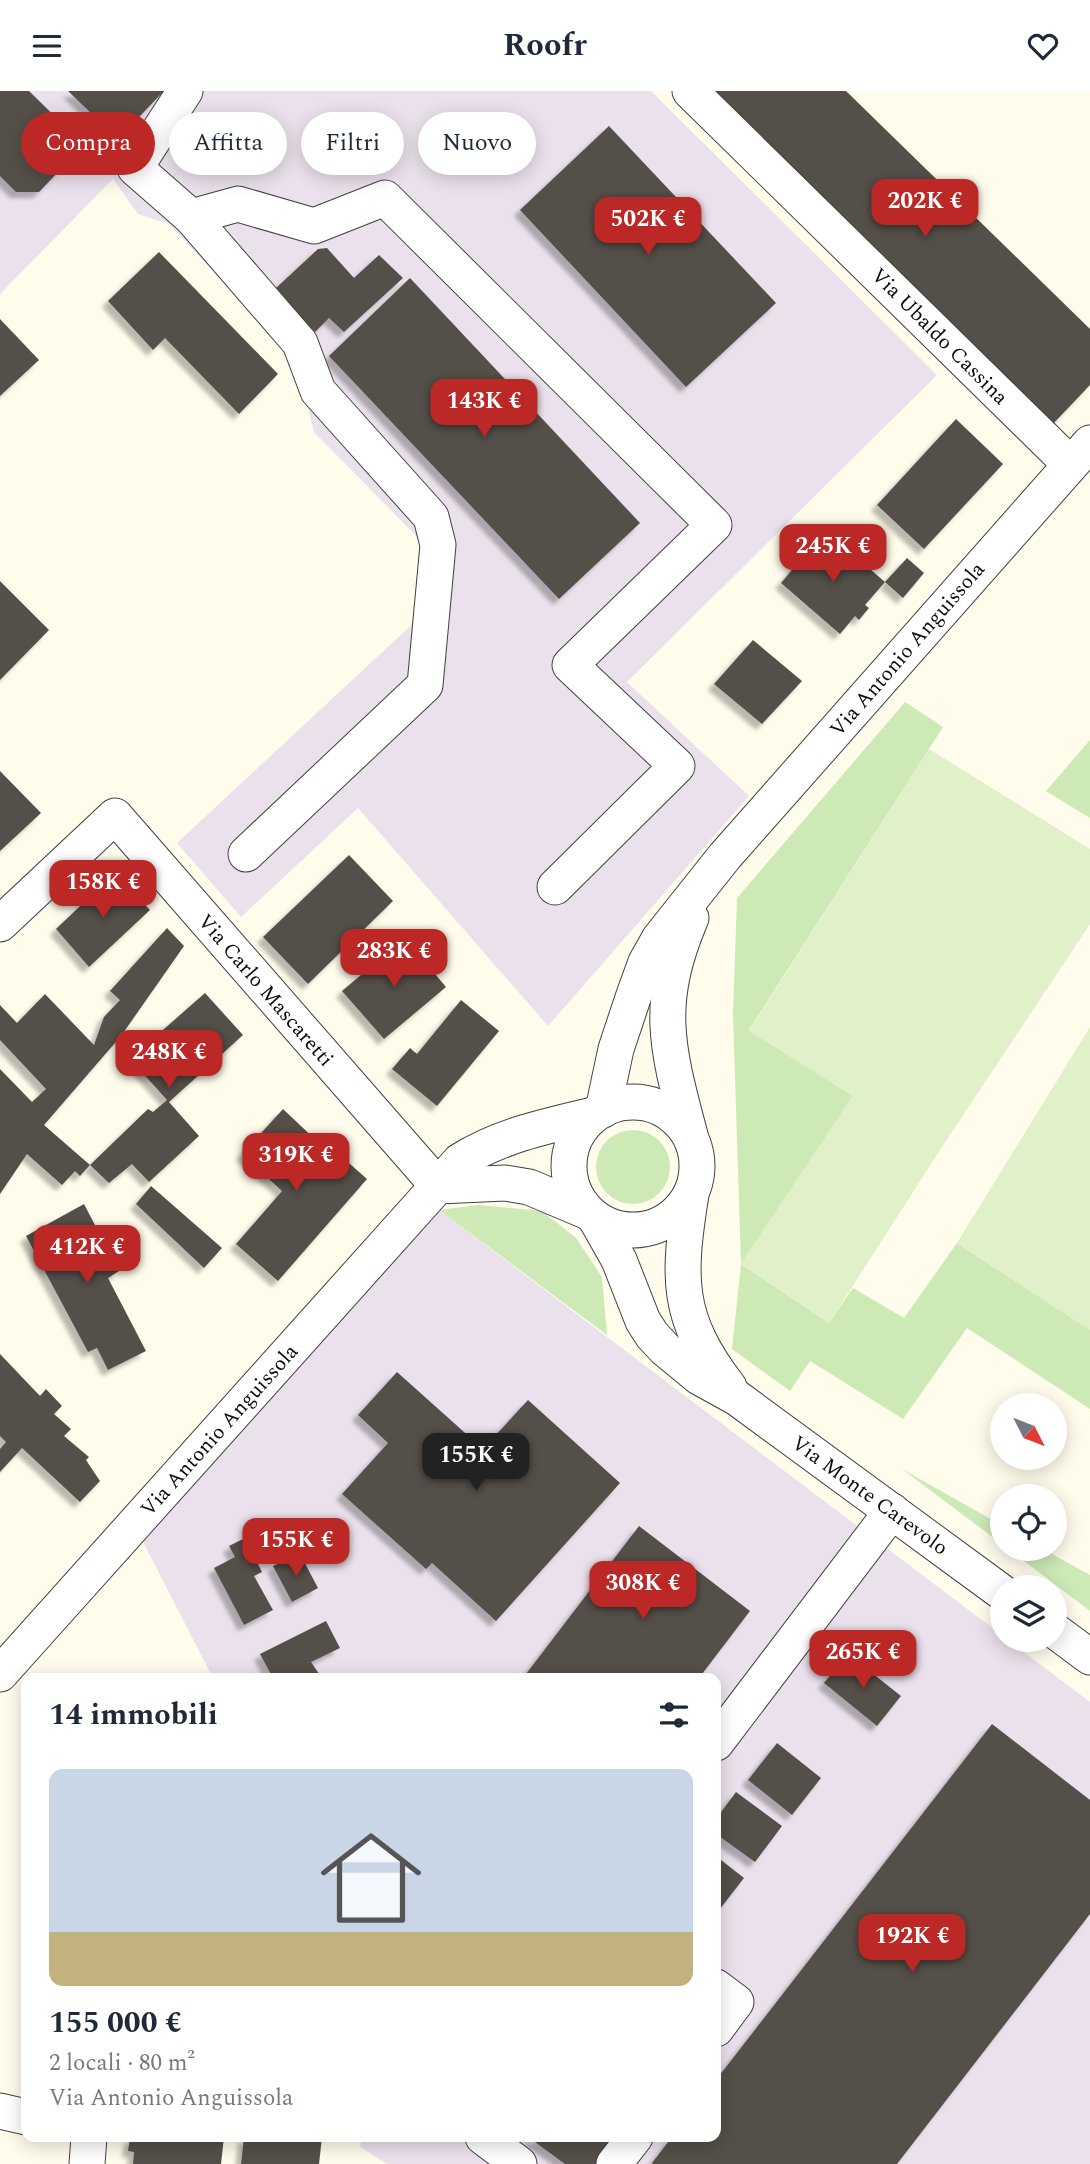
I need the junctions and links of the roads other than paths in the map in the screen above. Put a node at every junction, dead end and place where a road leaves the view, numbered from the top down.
1 (185, 91) edge
2 (691, 91) edge
3 (191, 217) junction
4 (1080, 453) edge
5 (246, 854) dead end
6 (725, 856) junction
7 (555, 887) dead end
8 (0, 924) edge
9 (598, 1112) junction
10 (691, 1135) junction
11 (438, 1186) junction
12 (691, 1194) junction
13 (592, 1216) junction
14 (737, 1398) junction
15 (892, 1511) junction
16 (990, 1583) edge
17 (1067, 1640) edge
18 (1090, 1657) edge
19 (0, 1674) edge
20 (721, 1736) edge
21 (721, 1991) edge
22 (721, 2022) edge
23 (0, 2111) edge
24 (21, 2115) edge
25 (89, 2142) edge
26 (490, 2142) edge
27 (631, 2142) edge
28 (87, 2164) edge
29 (519, 2164) edge
30 (614, 2164) edge

1 - 3 street
2 - 4 street, Via Ubaldo Cassina
3 - 5 street
3 - 7 street
4 - 6 street, Via Antonio Anguissola
6 - 9 street, Via Antonio Anguissola
6 - 10 street, Via Antonio Anguissola
8 - 11 street, Via Carlo Mascaretti
9 - 10 street
9 - 11 street, Via Antonio Anguissola
9 - 13 street
10 - 12 street
11 - 13 street
11 - 19 street, Via Antonio Anguissola
12 - 13 street
12 - 14 street, Via Monte Carevolo
13 - 14 street, Via Monte Carevolo
14 - 15 street, Via Monte Carevolo
15 - 16 street, Via Monte Carevolo
15 - 20 street
17 - 18 street
21 - 22 street
23 - 24 street
25 - 28 street
26 - 29 street
27 - 30 street

